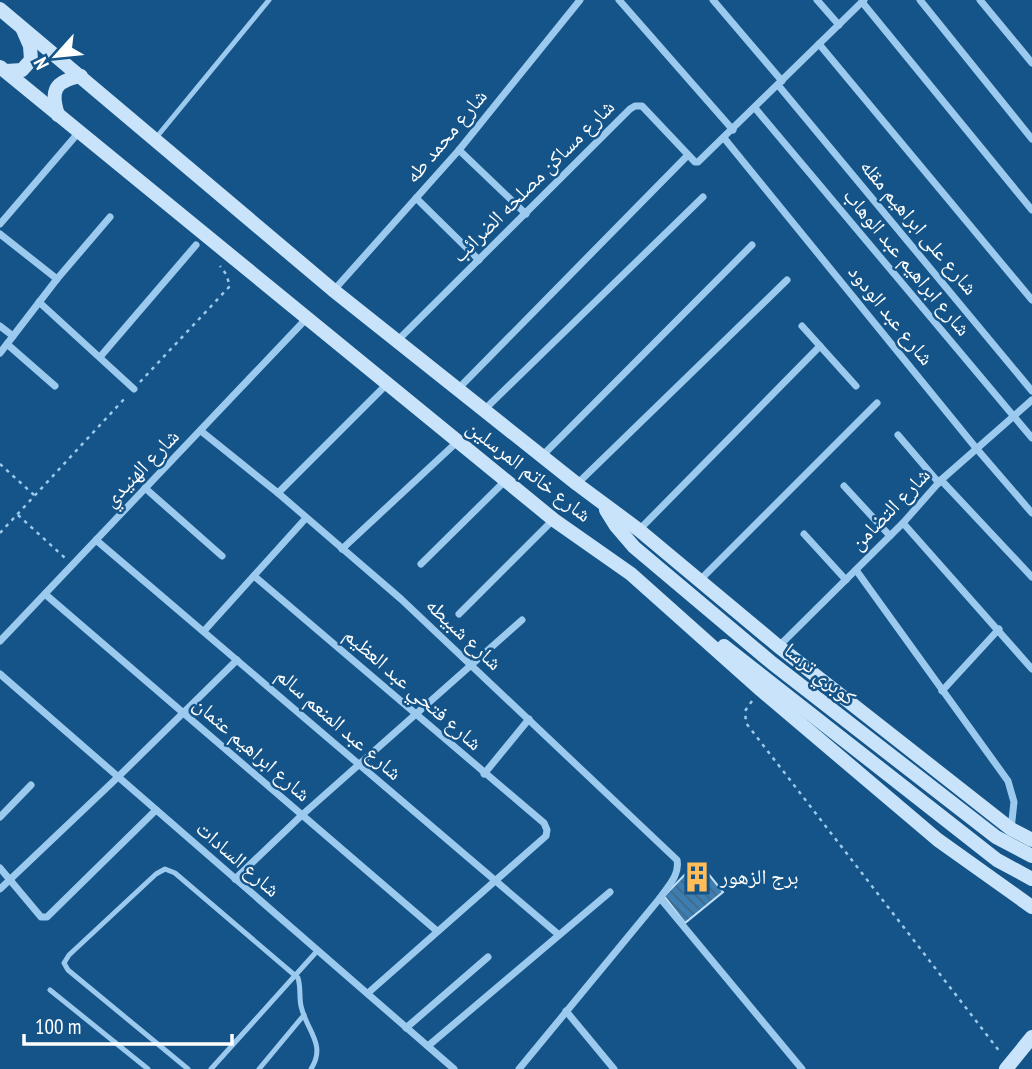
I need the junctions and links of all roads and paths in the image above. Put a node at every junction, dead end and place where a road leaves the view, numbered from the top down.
1 (269, 0) edge
2 (580, 0) edge
3 (619, 0) edge
4 (713, 0) edge
5 (817, 0) edge
6 (920, 0) edge
7 (980, 0) edge
8 (863, 1) edge
9 (0, 9) edge
10 (839, 25) junction
11 (20, 26) junction
12 (819, 44) junction
13 (1032, 63) edge
14 (3, 69) edge
15 (81, 76) junction
16 (780, 83) junction
17 (755, 108) junction
18 (58, 115) junction
19 (733, 130) junction
20 (79, 132) junction
21 (724, 138) junction
22 (155, 139) junction
23 (1032, 139) edge
24 (459, 150) junction
25 (688, 155) junction
26 (703, 197) dead end
27 (416, 198) junction
28 (1032, 210) edge
29 (526, 214) junction
30 (110, 216) dead end
31 (0, 223) edge
32 (0, 234) edge
33 (197, 245) dead end
34 (752, 245) dead end
35 (479, 260) junction
36 (219, 265) dead end
37 (57, 279) junction
38 (787, 280) dead end
39 (334, 290) junction
40 (1032, 300) edge
41 (39, 302) junction
42 (307, 318) junction
43 (0, 326) edge
44 (802, 326) dead end
45 (13, 336) junction
46 (397, 341) junction
47 (7, 344) junction
48 (820, 346) junction
49 (0, 353) edge
50 (100, 357) junction
51 (387, 383) junction
52 (55, 386) dead end
53 (856, 386) dead end
54 (134, 389) junction
55 (458, 389) junction
56 (1032, 391) edge
57 (1032, 400) edge
58 (877, 403) dead end
59 (484, 410) junction
60 (1013, 416) junction
61 (201, 431) junction
62 (898, 435) dead end
63 (1032, 438) edge
64 (458, 441) junction
65 (976, 448) junction
66 (542, 456) junction
67 (0, 464) edge
68 (506, 480) junction
69 (940, 481) junction
70 (577, 484) junction
71 (844, 485) dead end
72 (145, 488) junction
73 (278, 494) junction
74 (34, 495) junction
75 (602, 502) junction
76 (1032, 513) edge
77 (18, 514) junction
78 (306, 518) junction
79 (554, 520) junction
80 (903, 523) junction
81 (639, 530) junction
82 (0, 533) edge
83 (804, 534) dead end
84 (890, 536) junction
85 (96, 540) junction
86 (342, 549) junction
87 (222, 556) dead end
88 (73, 564) junction
89 (421, 564) dead end
90 (856, 570) junction
91 (631, 574) junction
92 (254, 576) junction
93 (1032, 577) edge
94 (846, 580) junction
95 (700, 581) junction
96 (45, 594) junction
97 (459, 614) dead end
98 (523, 620) dead end
99 (999, 629) junction
100 (204, 631) junction
101 (0, 641) edge
102 (778, 646) junction
103 (237, 660) junction
104 (471, 664) junction
105 (1032, 669) edge
106 (0, 674) edge
107 (761, 690) junction
108 (942, 691) junction
109 (183, 713) junction
110 (415, 715) junction
111 (529, 719) junction
112 (359, 764) junction
113 (484, 774) junction
114 (118, 777) junction
115 (31, 785) dead end
116 (156, 810) junction
117 (302, 815) junction
118 (0, 817) edge
119 (1027, 841) edge
120 (0, 868) edge
121 (1027, 877) edge
122 (9, 879) junction
123 (235, 879) junction
124 (494, 880) junction
125 (0, 889) edge
126 (610, 892) dead end
127 (660, 898) junction
128 (1029, 903) edge
129 (437, 931) junction
130 (559, 935) junction
131 (318, 950) junction
132 (488, 957) dead end
133 (296, 976) junction
134 (50, 990) dead end
135 (368, 993) junction
136 (566, 1011) junction
137 (304, 1015) junction
138 (406, 1028) junction
139 (1032, 1037) edge
140 (428, 1046) junction
141 (1008, 1067) edge
142 (148, 1069) edge
143 (188, 1069) edge
144 (211, 1069) edge
145 (259, 1069) edge
146 (311, 1069) edge
147 (454, 1069) edge
148 (519, 1069) edge
149 (614, 1069) edge
150 (802, 1069) edge

1 - 22 lane
2 - 24 street, شارع محمد طه
3 - 19 street
4 - 16 street, شارع على ابراهيم مقله
5 - 10 street
6 - 23 street
7 - 13 street
8 - 10 street
8 - 28 street
9 - 11 main road, شارع خاتم المرسلين
10 - 12 street
11 - 14 main road
11 - 15 main road, شارع خاتم المرسلين
12 - 16 street
12 - 40 street
14 - 18 main road, شارع خاتم المرسلين
15 - 18 main road
15 - 22 main road, شارع خاتم المرسلين
16 - 17 street
16 - 56 street, شارع على ابراهيم مقله
17 - 19 street
17 - 60 street, شارع ابراهيم عبد الوهاب
18 - 20 main road, شارع خاتم المرسلين
19 - 21 street
20 - 31 street
20 - 42 main road, شارع خاتم المرسلين
21 - 25 street, شارع مساكن مصلحه الضرائب
21 - 65 street, شارع عبد الودود
22 - 39 main road, شارع خاتم المرسلين
24 - 27 street, شارع محمد طه
24 - 29 street
25 - 29 street, شارع مساكن مصلحه الضرائب
25 - 55 street
26 - 59 street
27 - 35 street
27 - 39 street, شارع محمد طه
29 - 35 street, شارع مساكن مصلحه الضرائب
30 - 37 street
32 - 37 street
33 - 50 street
34 - 66 street
35 - 46 street, شارع مساكن مصلحه الضرائب
36 - 54 path
37 - 41 street
38 - 70 street
39 - 46 main road, شارع خاتم المرسلين
41 - 45 street
41 - 50 street
42 - 51 main road, شارع خاتم المرسلين
42 - 61 street, شارع الهنيدي
43 - 45 street
44 - 48 street
45 - 47 street
46 - 55 main road, شارع خاتم المرسلين
47 - 49 street
47 - 52 street
48 - 53 street
48 - 81 street
50 - 54 street
51 - 64 main road, شارع خاتم المرسلين
51 - 73 street
54 - 74 path
55 - 59 main road, شارع خاتم المرسلين
57 - 60 street, شارع التضامن
58 - 95 street
59 - 66 main road, شارع خاتم المرسلين
60 - 63 street, شارع ابراهيم عبد الوهاب
60 - 65 street, شارع التضامن
61 - 72 street, شارع الهنيدي
61 - 73 street, شارع شبيطه
62 - 69 street
64 - 68 main road, شارع خاتم المرسلين
64 - 86 street
65 - 69 street, شارع التضامن
65 - 76 street, شارع عبد الودود
66 - 70 main road, شارع خاتم المرسلين
67 - 74 path
68 - 79 main road, شارع خاتم المرسلين
68 - 89 street
69 - 80 street, شارع التضامن
69 - 93 street
70 - 75 main road, شارع خاتم المرسلين
71 - 84 street
72 - 85 street, شارع الهنيدي
72 - 87 street
73 - 78 street, شارع شبيطه
74 - 77 path
75 - 81 main road, شارع خاتم المرسلين
75 - 119 main road, كوبري ترسا
77 - 82 path
77 - 88 path
78 - 86 street, شارع شبيطه
78 - 92 street
79 - 91 main road, شارع خاتم المرسلين
79 - 97 street
80 - 84 street, شارع التضامن
80 - 99 street
81 - 95 main road, شارع خاتم المرسلين
83 - 94 street
84 - 90 street, شارع التضامن
85 - 88 street, شارع الهنيدي
85 - 100 street, شارع عبد المنعم سالم
86 - 104 street, شارع شبيطه
88 - 96 street, شارع الهنيدي
90 - 94 street, شارع التضامن
90 - 108 street
91 - 107 main road, شارع خاتم المرسلين
91 - 121 main road, كوبري ترسا
92 - 100 street
92 - 110 street, شارع فتحي عبد العظيم
94 - 102 street, شارع التضامن
95 - 102 main road, شارع خاتم المرسلين
96 - 101 street, شارع الهنيدي
96 - 109 street, شارع ابراهيم عثمان
98 - 104 street
99 - 105 street
99 - 108 street
100 - 103 street, شارع عبد المنعم سالم
102 - 119 main road, شارع خاتم المرسلين
103 - 109 street
103 - 112 street, شارع عبد المنعم سالم
104 - 110 street
104 - 111 street, شارع شبيطه
106 - 114 street, شارع السادات
107 - 128 main road, شارع خاتم المرسلين
107 - 141 path
108 - 119 street
109 - 114 street
109 - 117 street, شارع ابراهيم عثمان
110 - 112 street
110 - 113 street, شارع فتحي عبد العظيم
111 - 113 street
111 - 127 street, شارع شبيطه
112 - 117 street
112 - 124 street, شارع عبد المنعم سالم
113 - 124 street, شارع فتحي عبد العظيم
114 - 116 street, شارع السادات
114 - 122 street
115 - 118 street
116 - 122 street
116 - 123 street, شارع السادات
117 - 123 street
117 - 129 street, شارع ابراهيم عثمان
120 - 122 street
122 - 125 street
123 - 131 street, شارع السادات
124 - 129 street
124 - 130 street, شارع عبد المنعم سالم
126 - 130 street
127 - 136 street
127 - 150 street
129 - 135 street
130 - 140 street
131 - 133 lane
131 - 135 street, شارع السادات
132 - 138 street
133 - 137 lane
133 - 143 lane
133 - 144 lane
134 - 142 lane
135 - 138 street, شارع السادات
136 - 148 street
136 - 149 street
137 - 145 lane
137 - 146 lane
138 - 140 street, شارع السادات
139 - 141 main road
140 - 147 street, شارع السادات

